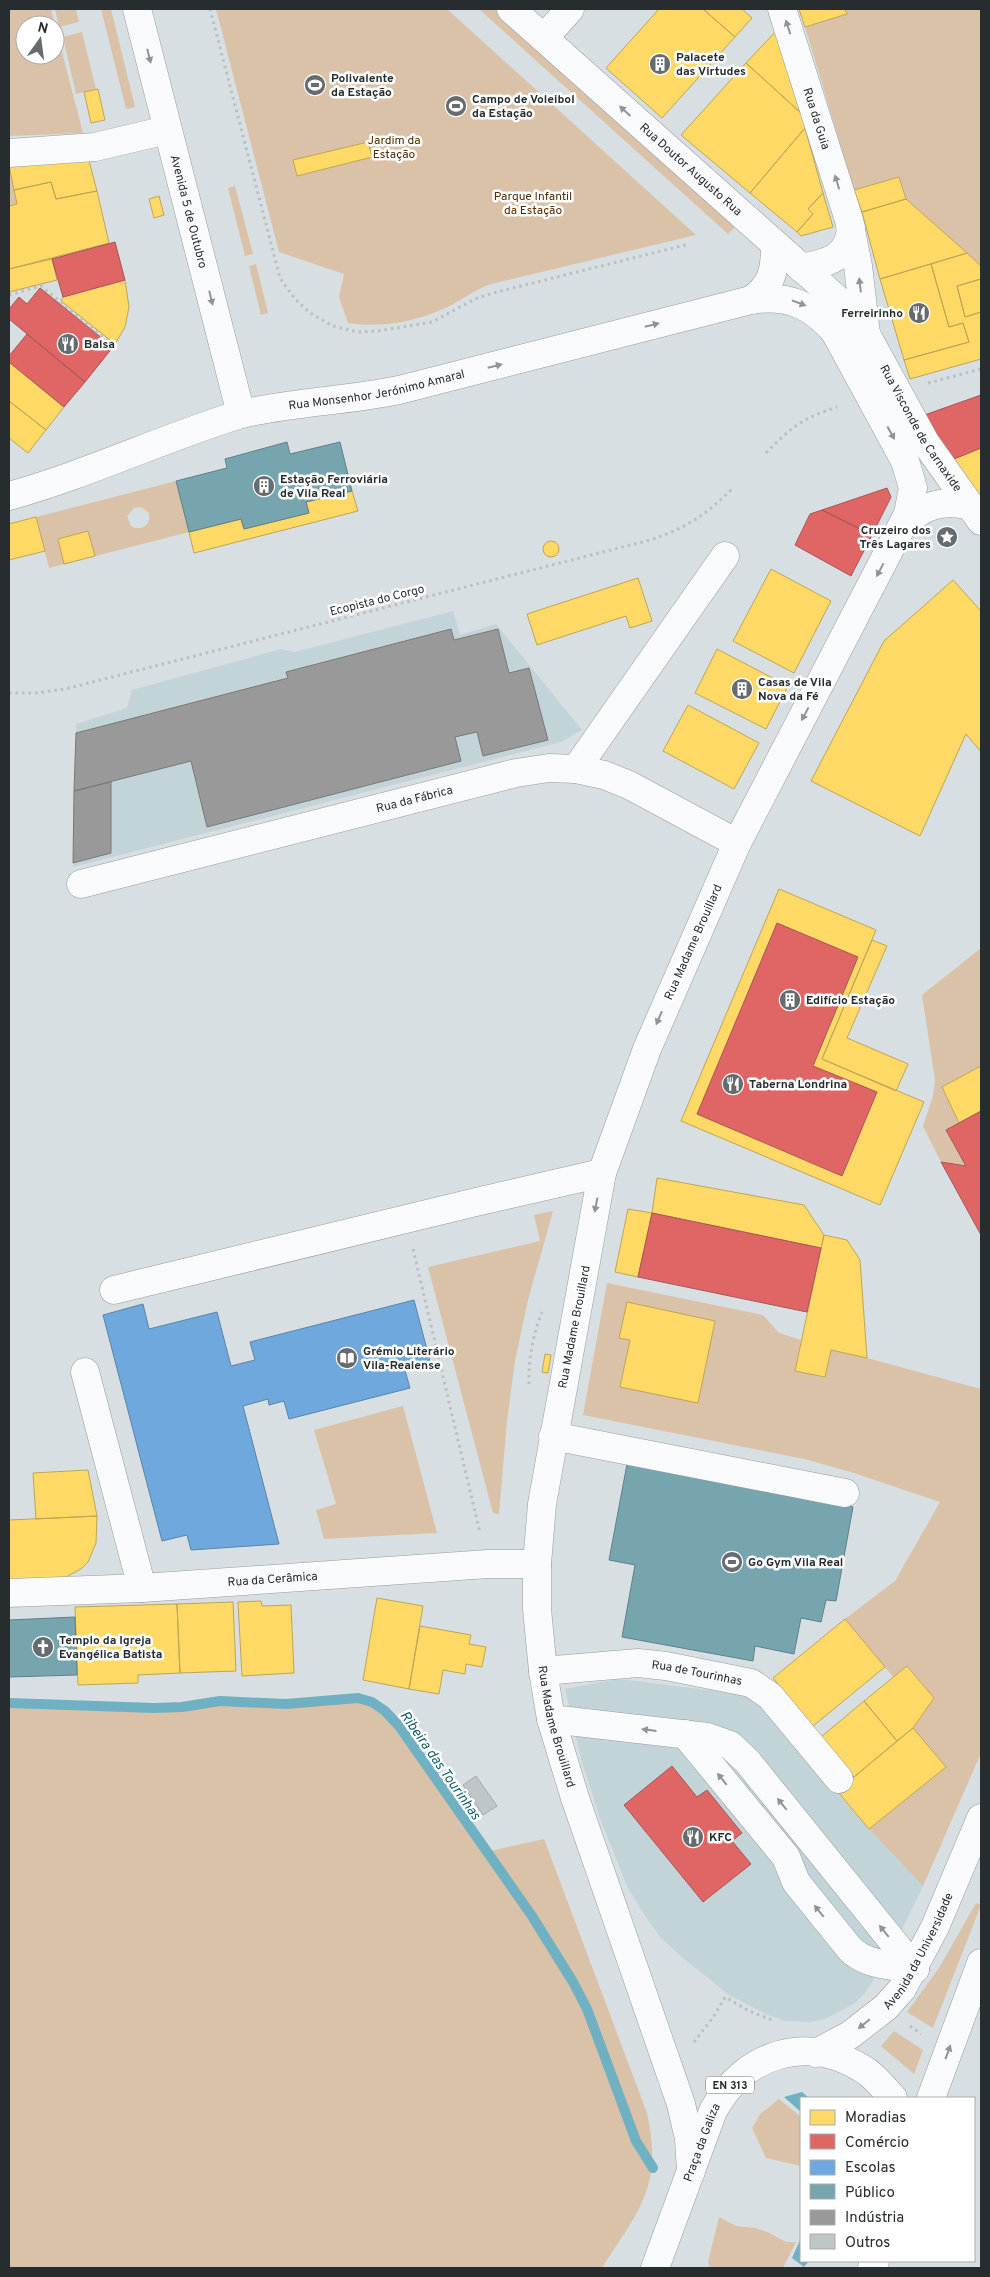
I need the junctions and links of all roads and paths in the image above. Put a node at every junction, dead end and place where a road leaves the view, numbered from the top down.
1 (136, 9) edge
2 (210, 9) edge
3 (511, 9) edge
4 (570, 9) edge
5 (782, 9) edge
6 (544, 38) junction
7 (167, 130) junction
8 (9, 153) edge
9 (851, 228) junction
10 (690, 244) dead end
11 (775, 246) junction
12 (801, 268) junction
13 (9, 294) edge
14 (751, 300) junction
15 (866, 334) junction
16 (114, 346) dead end
17 (981, 368) edge
18 (921, 385) dead end
19 (837, 407) dead end
20 (241, 414) junction
21 (766, 454) dead end
22 (734, 487) dead end
23 (9, 496) edge
24 (976, 513) edge
25 (902, 526) junction
26 (724, 556) dead end
27 (9, 693) edge
28 (576, 769) junction
29 (737, 843) junction
30 (81, 884) dead end
31 (602, 1173) junction
32 (406, 1219) junction
33 (114, 1290) dead end
34 (546, 1306) dead end
35 (85, 1372) dead end
36 (529, 1385) dead end
37 (553, 1436) junction
38 (846, 1492) dead end
39 (488, 1564) junction
40 (537, 1564) junction
41 (142, 1588) junction
42 (9, 1593) edge
43 (543, 1671) junction
44 (551, 1719) junction
45 (685, 1734) junction
46 (839, 1778) dead end
47 (981, 1818) edge
48 (981, 1963) edge
49 (915, 1969) junction
50 (816, 2053) junction
51 (892, 2097) edge
52 (931, 2097) edge
53 (691, 2171) junction
54 (654, 2263) edge

1 -> 7 main road, Avenida 5 de Outubro
2 - 10 path
3 - 6 main road, Rua Doutor Augusto Rua
4 - 6 main road
9 -> 5 main road, Rua da Guia
11 -> 6 main road, Rua Doutor Augusto Rua
7 - 8 main road
7 -> 20 main road, Avenida 5 de Outubro
9 - 12 main road
15 -> 9 main road, Rua da Guia
11 - 12 main road, Rua Doutor Augusto Rua
11 - 14 main road
12 - 15 main road, Rua Doutor Augusto Rua
13 - 16 path
20 -> 14 main road, Rua Monsenhor Jerónimo Amaral / EN 313
14 -> 25 main road, EN 313
15 - 24 main road, Rua Visconde de Carnaxide
17 - 18 path
19 - 21 path
20 - 23 main road, Rua Monsenhor Jerónimo Amaral
22 - 27 path, Ecopista do Corgo
24 - 25 main road
25 -> 29 main road, Rua Madame Brouillard / EN 313
26 - 28 main road
28 - 29 main road, Rua da Fábrica
28 - 30 main road, Rua da Fábrica
29 -> 31 main road, Rua Madame Brouillard / EN 313
31 - 32 main road
31 -> 37 main road, Rua Madame Brouillard / EN 313
32 - 33 main road
32 - 39 path
34 - 36 path
35 - 41 main road
37 - 38 main road
37 - 40 main road, Rua Madame Brouillard / EN 313
39 - 40 main road, Rua da Cerâmica
39 - 41 main road, Rua da Cerâmica
40 - 43 main road, Rua Madame Brouillard / EN 313
41 - 42 main road, Rua da Cerâmica
43 - 44 main road, Rua Madame Brouillard / EN 313
43 - 46 main road, Rua de Tourinhas
45 -> 44 main road
44 - 53 main road, Rua Madame Brouillard / EN 313
49 -> 45 main road
49 -> 45 main road
47 - 49 main road, Avenida da Universidade
52 -> 48 main road
49 -> 50 main road, Avenida da Universidade
50 - 51 main road, Praça da Galiza / EN 313
50 - 53 main road, Praça da Galiza / EN 313
53 - 54 main road, Praça da Galiza / EN 313

